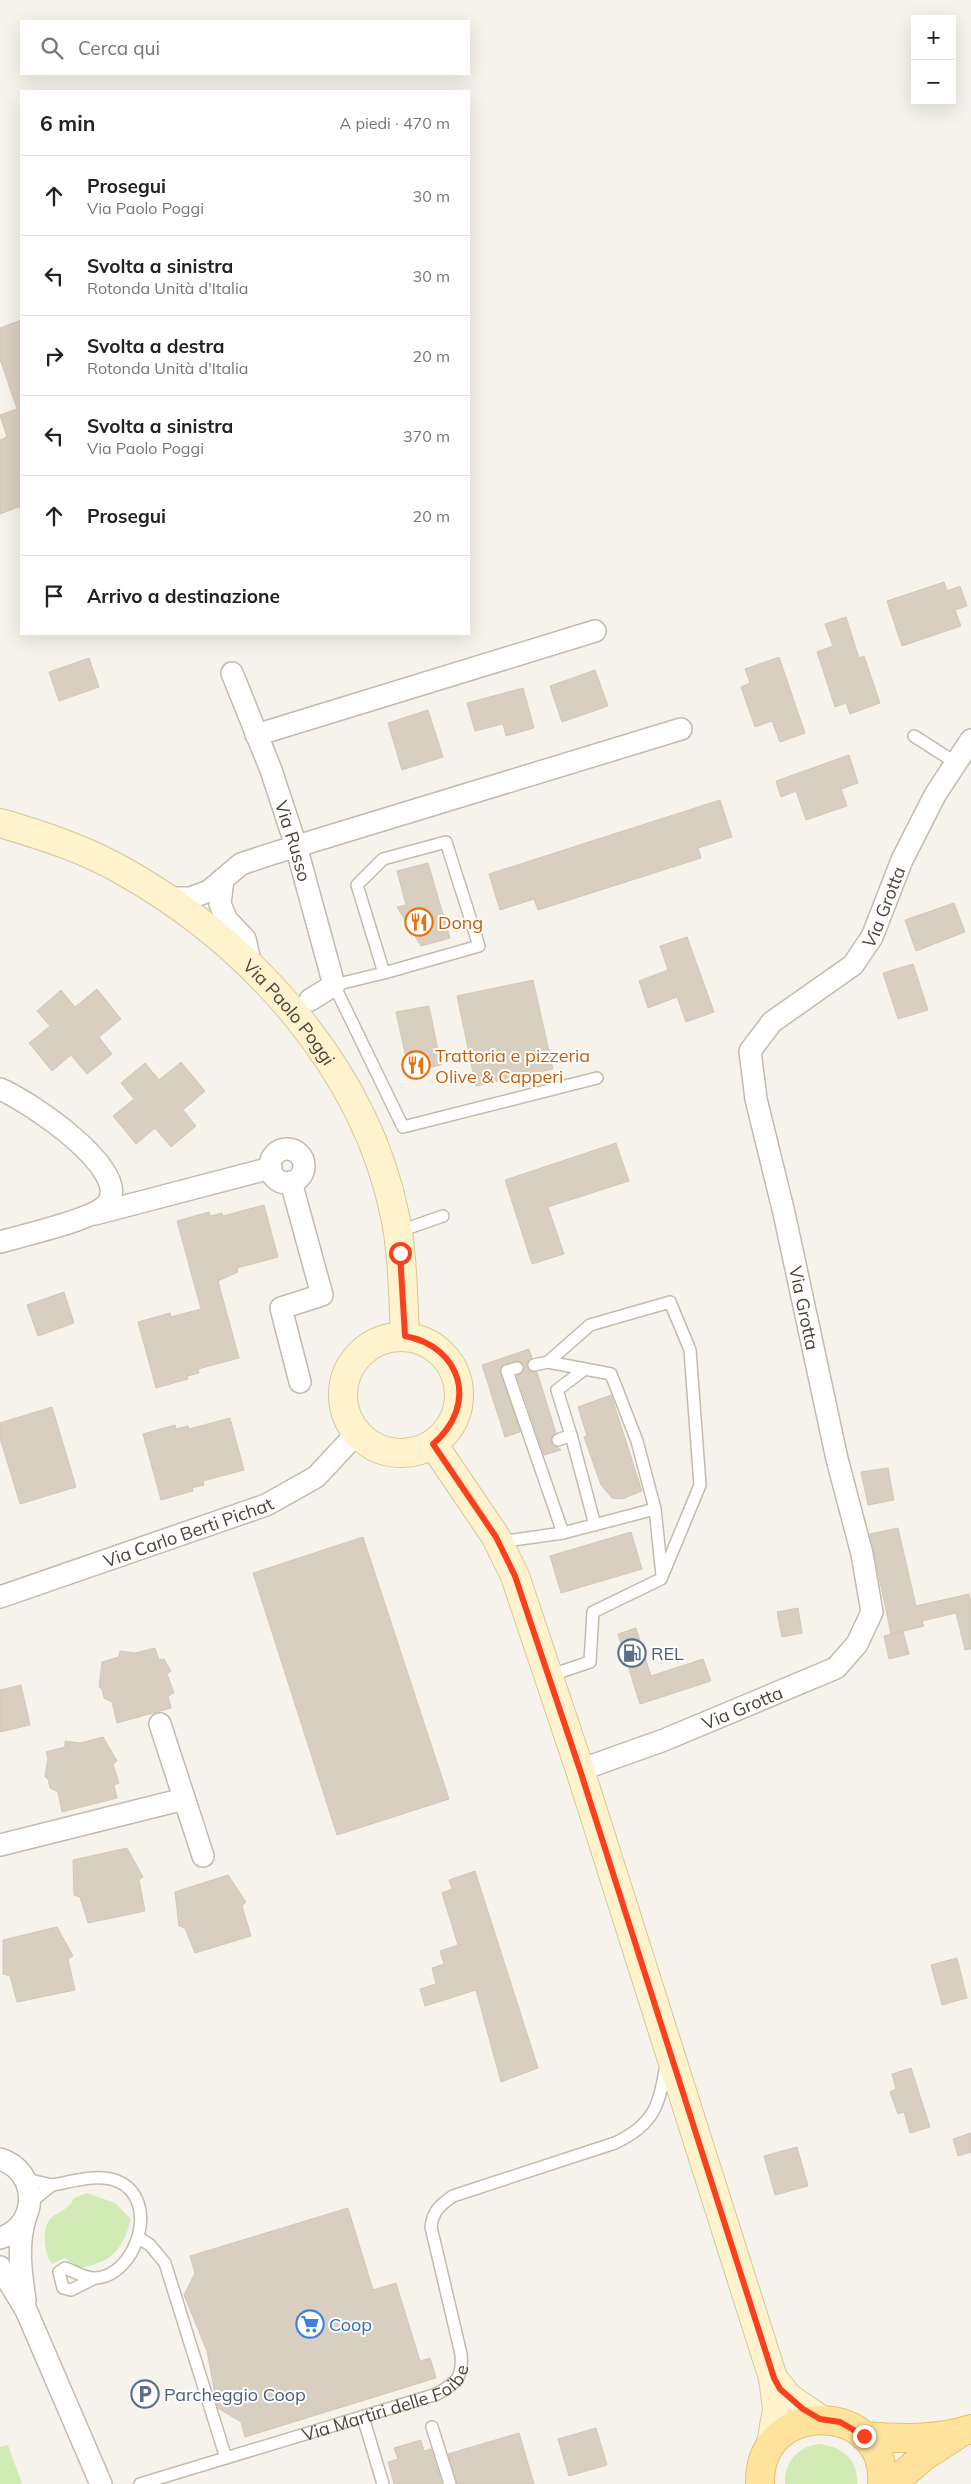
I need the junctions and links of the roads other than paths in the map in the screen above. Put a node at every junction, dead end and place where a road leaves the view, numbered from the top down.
1 (595, 631) dead end
2 (232, 672) dead end
3 (680, 729) dead end
4 (256, 735) junction
5 (914, 736) dead end
6 (971, 740) edge
7 (956, 763) junction
8 (0, 822) edge
9 (296, 846) junction
10 (223, 880) junction
11 (166, 898) junction
12 (251, 966) junction
13 (384, 973) junction
14 (334, 985) junction
15 (310, 1000) dead end
16 (597, 1078) dead end
17 (0, 1088) edge
18 (271, 1168) junction
19 (290, 1182) junction
20 (95, 1214) junction
21 (443, 1216) dead end
22 (398, 1232) junction
23 (0, 1242) edge
24 (405, 1336) junction
25 (548, 1362) junction
26 (534, 1365) dead end
27 (517, 1368) dead end
28 (585, 1369) junction
29 (300, 1382) dead end
30 (357, 1433) junction
31 (571, 1435) junction
32 (558, 1440) dead end
33 (433, 1444) junction
34 (655, 1509) junction
35 (595, 1525) junction
36 (563, 1534) junction
37 (499, 1542) junction
38 (662, 1576) junction
39 (0, 1596) edge
40 (548, 1676) junction
41 (160, 1724) dead end
42 (580, 1770) junction
43 (184, 1799) junction
44 (0, 1845) edge
45 (203, 1856) dead end
46 (669, 2049) junction
47 (2, 2156) edge
48 (26, 2179) junction
49 (52, 2185) junction
50 (28, 2211) junction
51 (0, 2238) edge
52 (139, 2238) junction
53 (0, 2267) edge
54 (95, 2278) dead end
55 (26, 2310) junction
56 (774, 2378) junction
57 (362, 2417) junction
58 (820, 2419) junction
59 (432, 2427) dead end
60 (965, 2431) edge
61 (864, 2436) junction
62 (771, 2444) junction
63 (226, 2458) junction
64 (756, 2481) edge
65 (100, 2484) edge
66 (140, 2484) edge
67 (383, 2484) edge
68 (450, 2484) edge
69 (882, 2484) edge
70 (892, 2484) edge

1 - 4 street
2 - 4 street, Via Russo
3 - 9 street
4 - 9 street, Via Russo
5 - 7 lane
6 - 7 street, Via Grotta
7 - 42 street, Via Grotta
8 - 11 main road, Via Paolo Poggi
9 - 10 street
9 - 14 street, Via Russo
10 - 11 street
10 - 12 street
11 - 12 main road, Via Paolo Poggi
12 - 22 main road, Via Paolo Poggi
13 - 13 lane
13 - 14 lane
14 - 15 street
14 - 16 lane
17 - 20 street
18 - 19 street
18 - 19 street
18 - 20 street
19 - 29 street
20 - 23 street
21 - 22 lane
22 - 24 main road, Via Paolo Poggi
24 - 30 main road
24 - 33 main road
25 - 26 lane
25 - 28 lane
25 - 38 lane
27 - 36 lane
28 - 31 lane
28 - 34 lane
30 - 33 main road
30 - 39 street, Via Carlo Berti Pichat
31 - 32 lane
31 - 35 lane
33 - 37 main road
34 - 35 lane
34 - 38 lane
35 - 36 lane
36 - 37 lane
37 - 40 main road
38 - 40 lane
40 - 42 main road
41 - 43 street
42 - 46 main road
43 - 44 street
43 - 45 street
46 - 56 main road
46 - 57 lane, Via Martiri delle Foibe
47 - 48 street
48 - 49 lane
48 - 50 street
49 - 50 lane
49 - 52 lane
50 - 51 street
50 - 55 street
52 - 54 lane
52 - 63 lane
53 - 55 street
55 - 65 street
56 - 58 main road
56 - 62 main road
57 - 63 lane, Via Martiri delle Foibe
57 - 67 lane
58 - 61 main road
58 - 62 main road
59 - 68 lane
60 - 61 main road
60 - 70 main road
61 - 69 main road
62 - 64 main road
63 - 66 lane, Via Martiri delle Foibe

